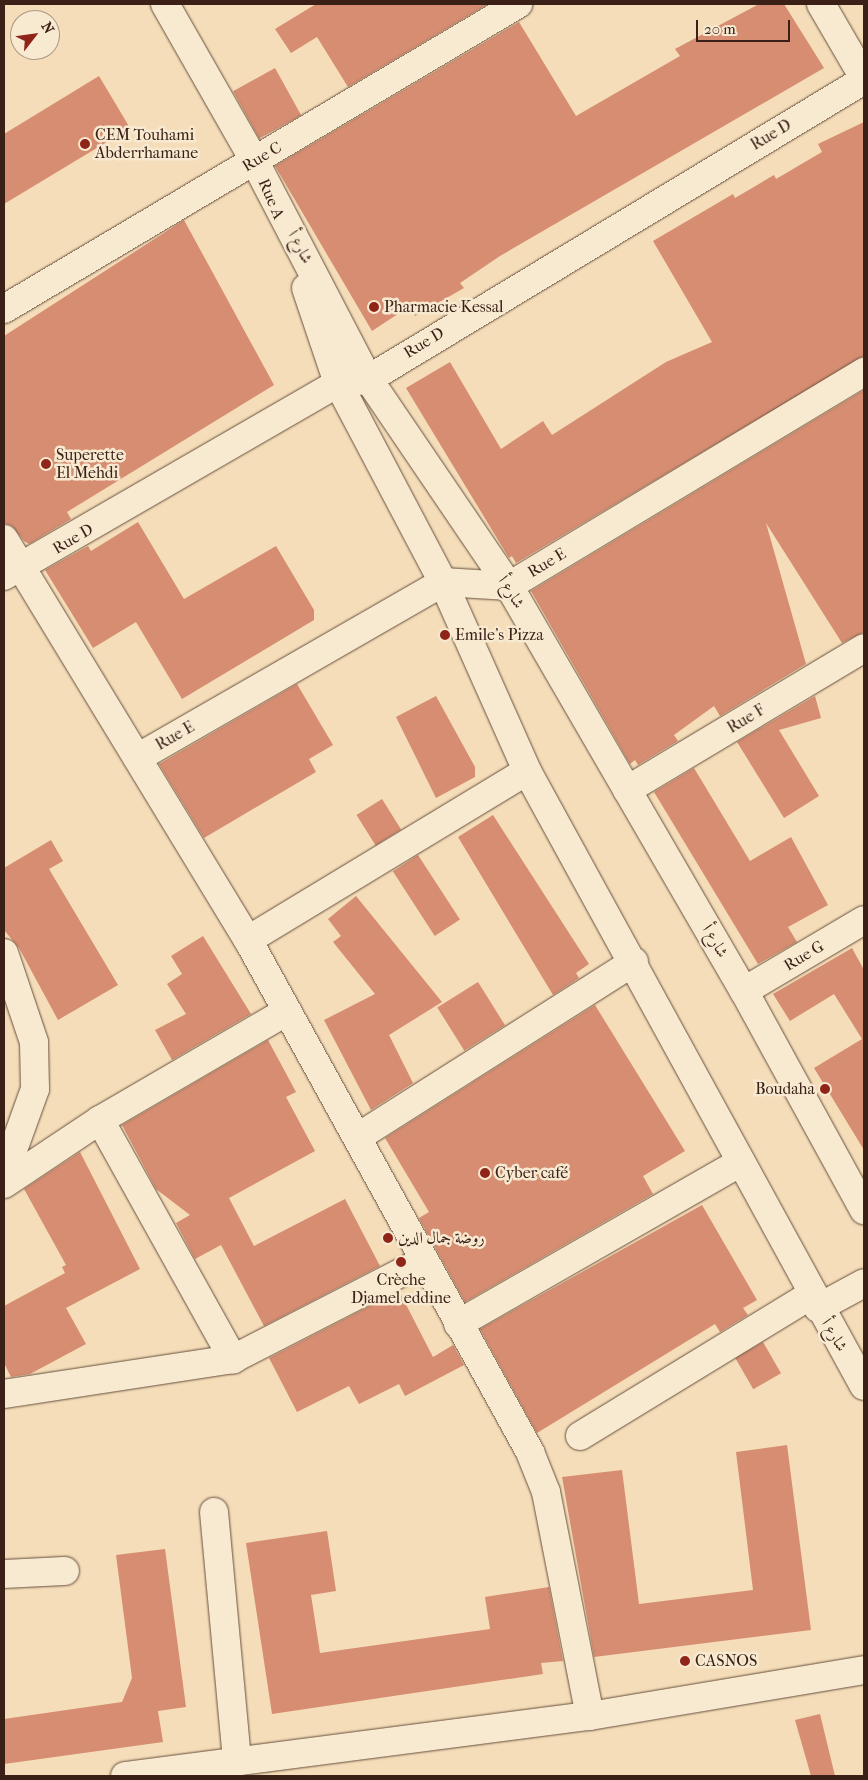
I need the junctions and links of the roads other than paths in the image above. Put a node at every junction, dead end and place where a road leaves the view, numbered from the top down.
1 (165, 4) edge
2 (518, 4) edge
3 (821, 4) edge
4 (864, 79) edge
5 (255, 162) junction
6 (284, 232) junction
7 (308, 292) joint
8 (4, 309) edge
9 (864, 372) edge
10 (367, 378) junction
11 (338, 383) junction
12 (4, 539) edge
13 (13, 572) edge
14 (443, 582) junction
15 (509, 586) junction
16 (864, 648) edge
17 (139, 757) junction
18 (528, 771) junction
19 (627, 790) junction
20 (864, 920) edge
21 (248, 940) junction
22 (4, 953) edge
23 (634, 962) junction
24 (744, 991) junction
25 (287, 1011) junction
26 (100, 1120) junction
27 (358, 1137) junction
28 (741, 1162) junction
29 (4, 1175) edge
30 (858, 1181) edge
31 (4, 1184) edge
32 (864, 1210) edge
33 (422, 1262) junction
34 (864, 1283) edge
35 (815, 1302) junction
36 (458, 1324) junction
37 (233, 1359) junction
38 (864, 1386) edge
39 (4, 1394) edge
40 (580, 1436) dead end
41 (214, 1512) dead end
42 (65, 1571) dead end
43 (4, 1574) edge
44 (864, 1670) edge
45 (590, 1716) junction
46 (237, 1762) junction
47 (126, 1776) edge

1 - 5 street, شارع أ
2 - 5 street, Rue C
3 - 4 street
4 - 10 street, Rue D
5 - 6 street, Rue A
5 - 8 street, Rue C
5 - 10 street, شارع أ
6 - 7 street, Rue A
6 - 10 street, شارع أ
7 - 11 street, شارع أ
9 - 15 street, Rue E
10 - 11 street, Rue D
10 - 15 street, شارع أ
11 - 13 street, Rue D
11 - 14 street, شارع أ
12 - 13 street
13 - 17 street
14 - 15 street, Rue E
14 - 17 street, Rue E
14 - 18 street, شارع أ
15 - 19 street, شارع أ
16 - 19 street, Rue F
17 - 21 street
18 - 21 street
18 - 23 street, شارع أ
19 - 24 street, شارع أ
20 - 24 street, Rue G
21 - 25 street
22 - 29 street
23 - 27 street
23 - 28 street, شارع أ
24 - 30 street, شارع أ
25 - 26 street
25 - 27 street
26 - 31 street
26 - 37 street
27 - 33 street
28 - 35 street, شارع أ
28 - 36 street
30 - 32 street, شارع أ
33 - 36 street
33 - 37 street
34 - 35 street
35 - 38 street, شارع أ
35 - 40 street
36 - 45 street
37 - 39 street
41 - 46 street
42 - 43 street
44 - 45 street
45 - 46 street
46 - 47 street

